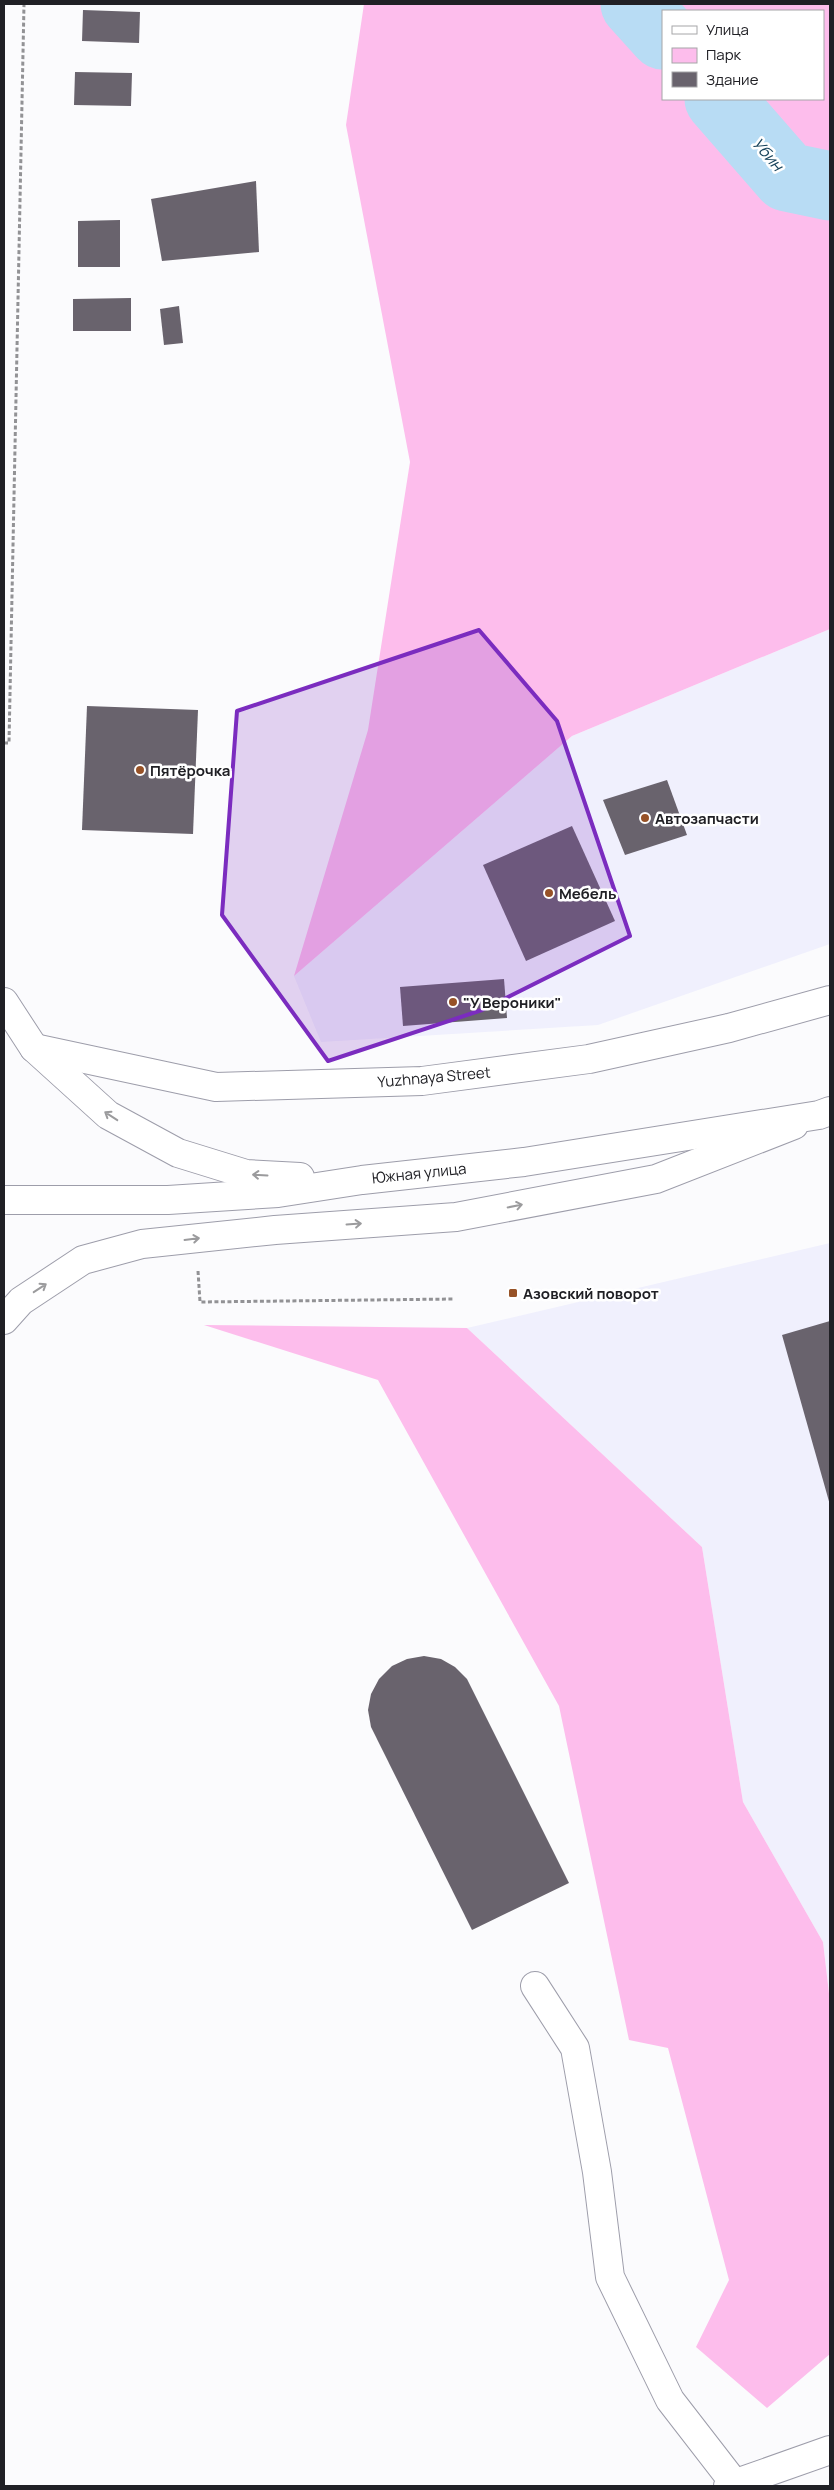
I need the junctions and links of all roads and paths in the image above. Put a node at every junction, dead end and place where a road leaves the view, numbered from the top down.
1 (24, 4) edge
2 (4, 743) edge
3 (830, 1000) edge
4 (4, 1002) edge
5 (34, 1048) junction
6 (825, 1113) edge
7 (362, 1180) junction
8 (4, 1200) edge
9 (4, 1320) edge
10 (535, 1986) dead end
11 (830, 2450) edge
12 (731, 2485) edge

1 - 2 path
3 - 5 main road, Yuzhnaya Street
4 - 5 main road
7 -> 5 main road
6 - 7 main road, Южная улица
9 -> 6 main road
7 - 8 main road, Южная улица
10 - 12 main road
11 - 12 main road

